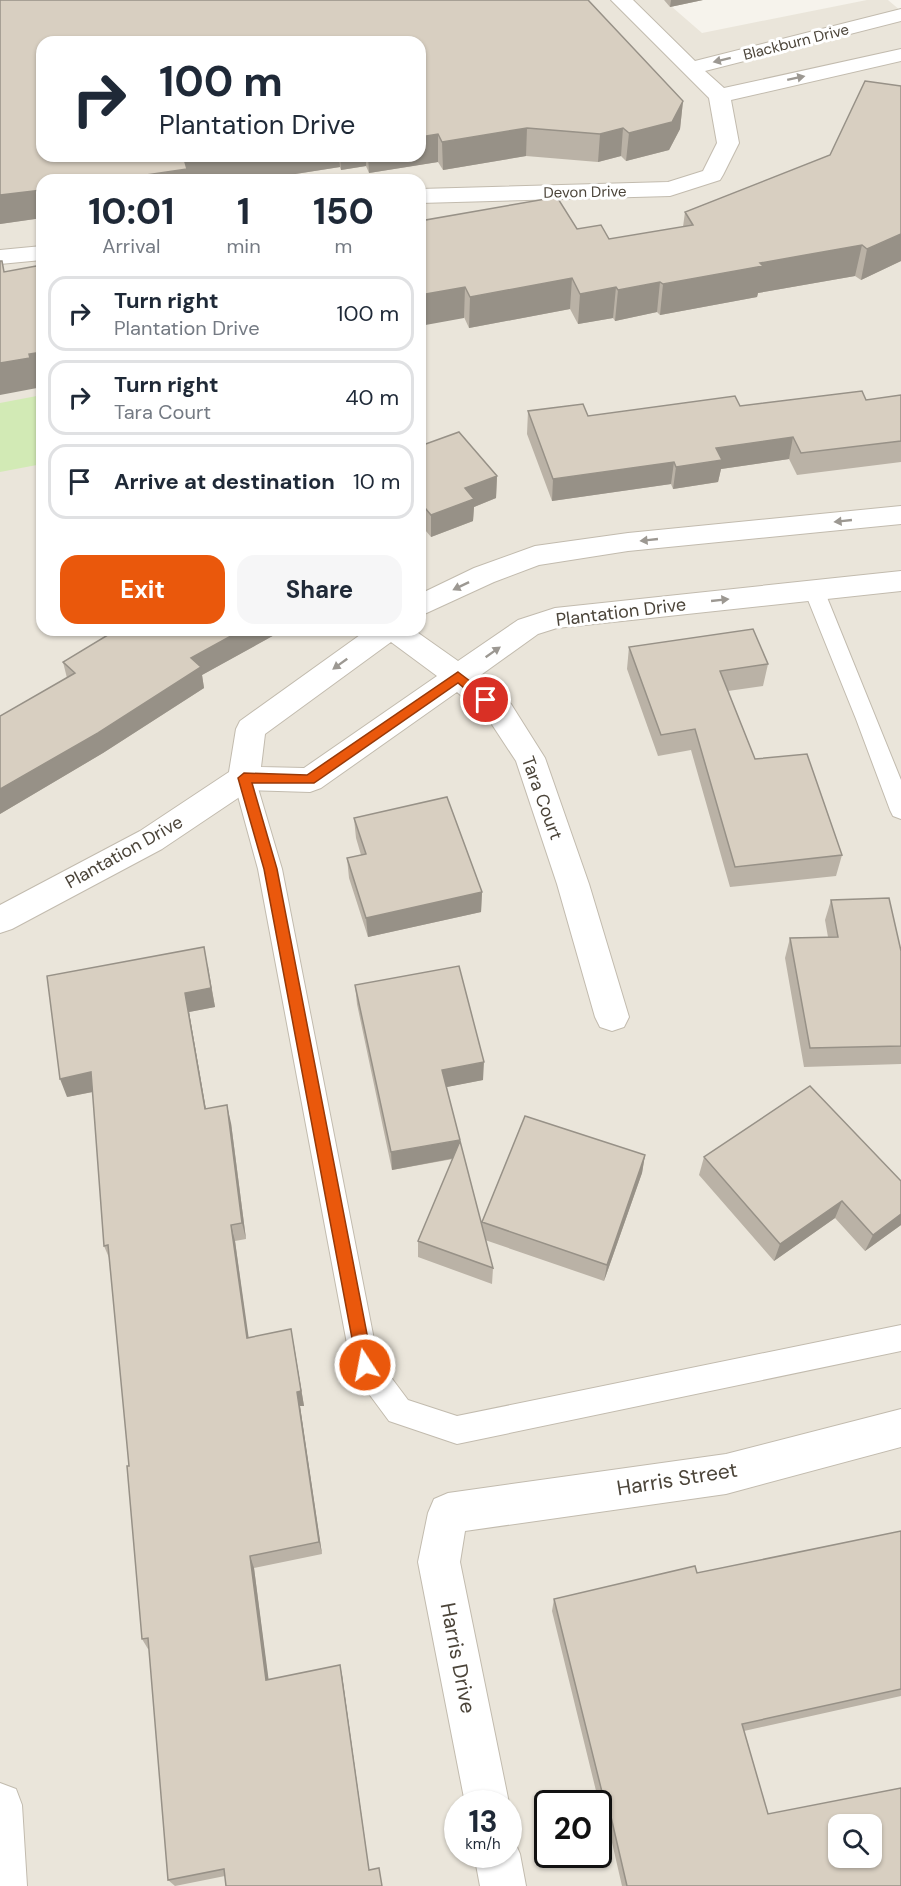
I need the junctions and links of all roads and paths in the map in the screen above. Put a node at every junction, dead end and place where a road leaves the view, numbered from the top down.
1 (621, 0) edge
2 (901, 15) edge
3 (901, 55) edge
4 (691, 68) junction
5 (719, 96) junction
6 (426, 196) edge
7 (36, 254) edge
8 (0, 257) edge
9 (901, 515) edge
10 (901, 581) edge
11 (814, 590) junction
12 (426, 603) edge
13 (379, 636) edge
14 (402, 636) edge
15 (458, 676) junction
16 (244, 778) junction
17 (901, 810) edge
18 (0, 920) edge
19 (612, 1017) dead end
20 (901, 1338) edge
21 (901, 1428) edge
22 (448, 1513) joint
23 (484, 1790) edge
24 (0, 1805) edge
25 (500, 1868) edge
26 (4, 1886) edge
27 (503, 1886) edge

1 - 4 street
2 -> 4 street, Blackburn Drive
5 -> 3 street, Blackburn Drive
4 - 5 street
5 - 6 street, Devon Drive
7 - 8 street
9 -> 12 street
10 - 11 street, Plantation Drive
15 -> 11 street, Plantation Drive
11 - 17 lane
13 -> 16 street
14 - 15 street, Tara Court
15 - 16 street, Plantation Drive
15 - 19 street, Tara Court
16 - 18 street, Plantation Drive
16 - 20 lane
21 - 22 street, Harris Street
22 - 23 street, Harris Drive
24 - 26 street
25 - 27 street

